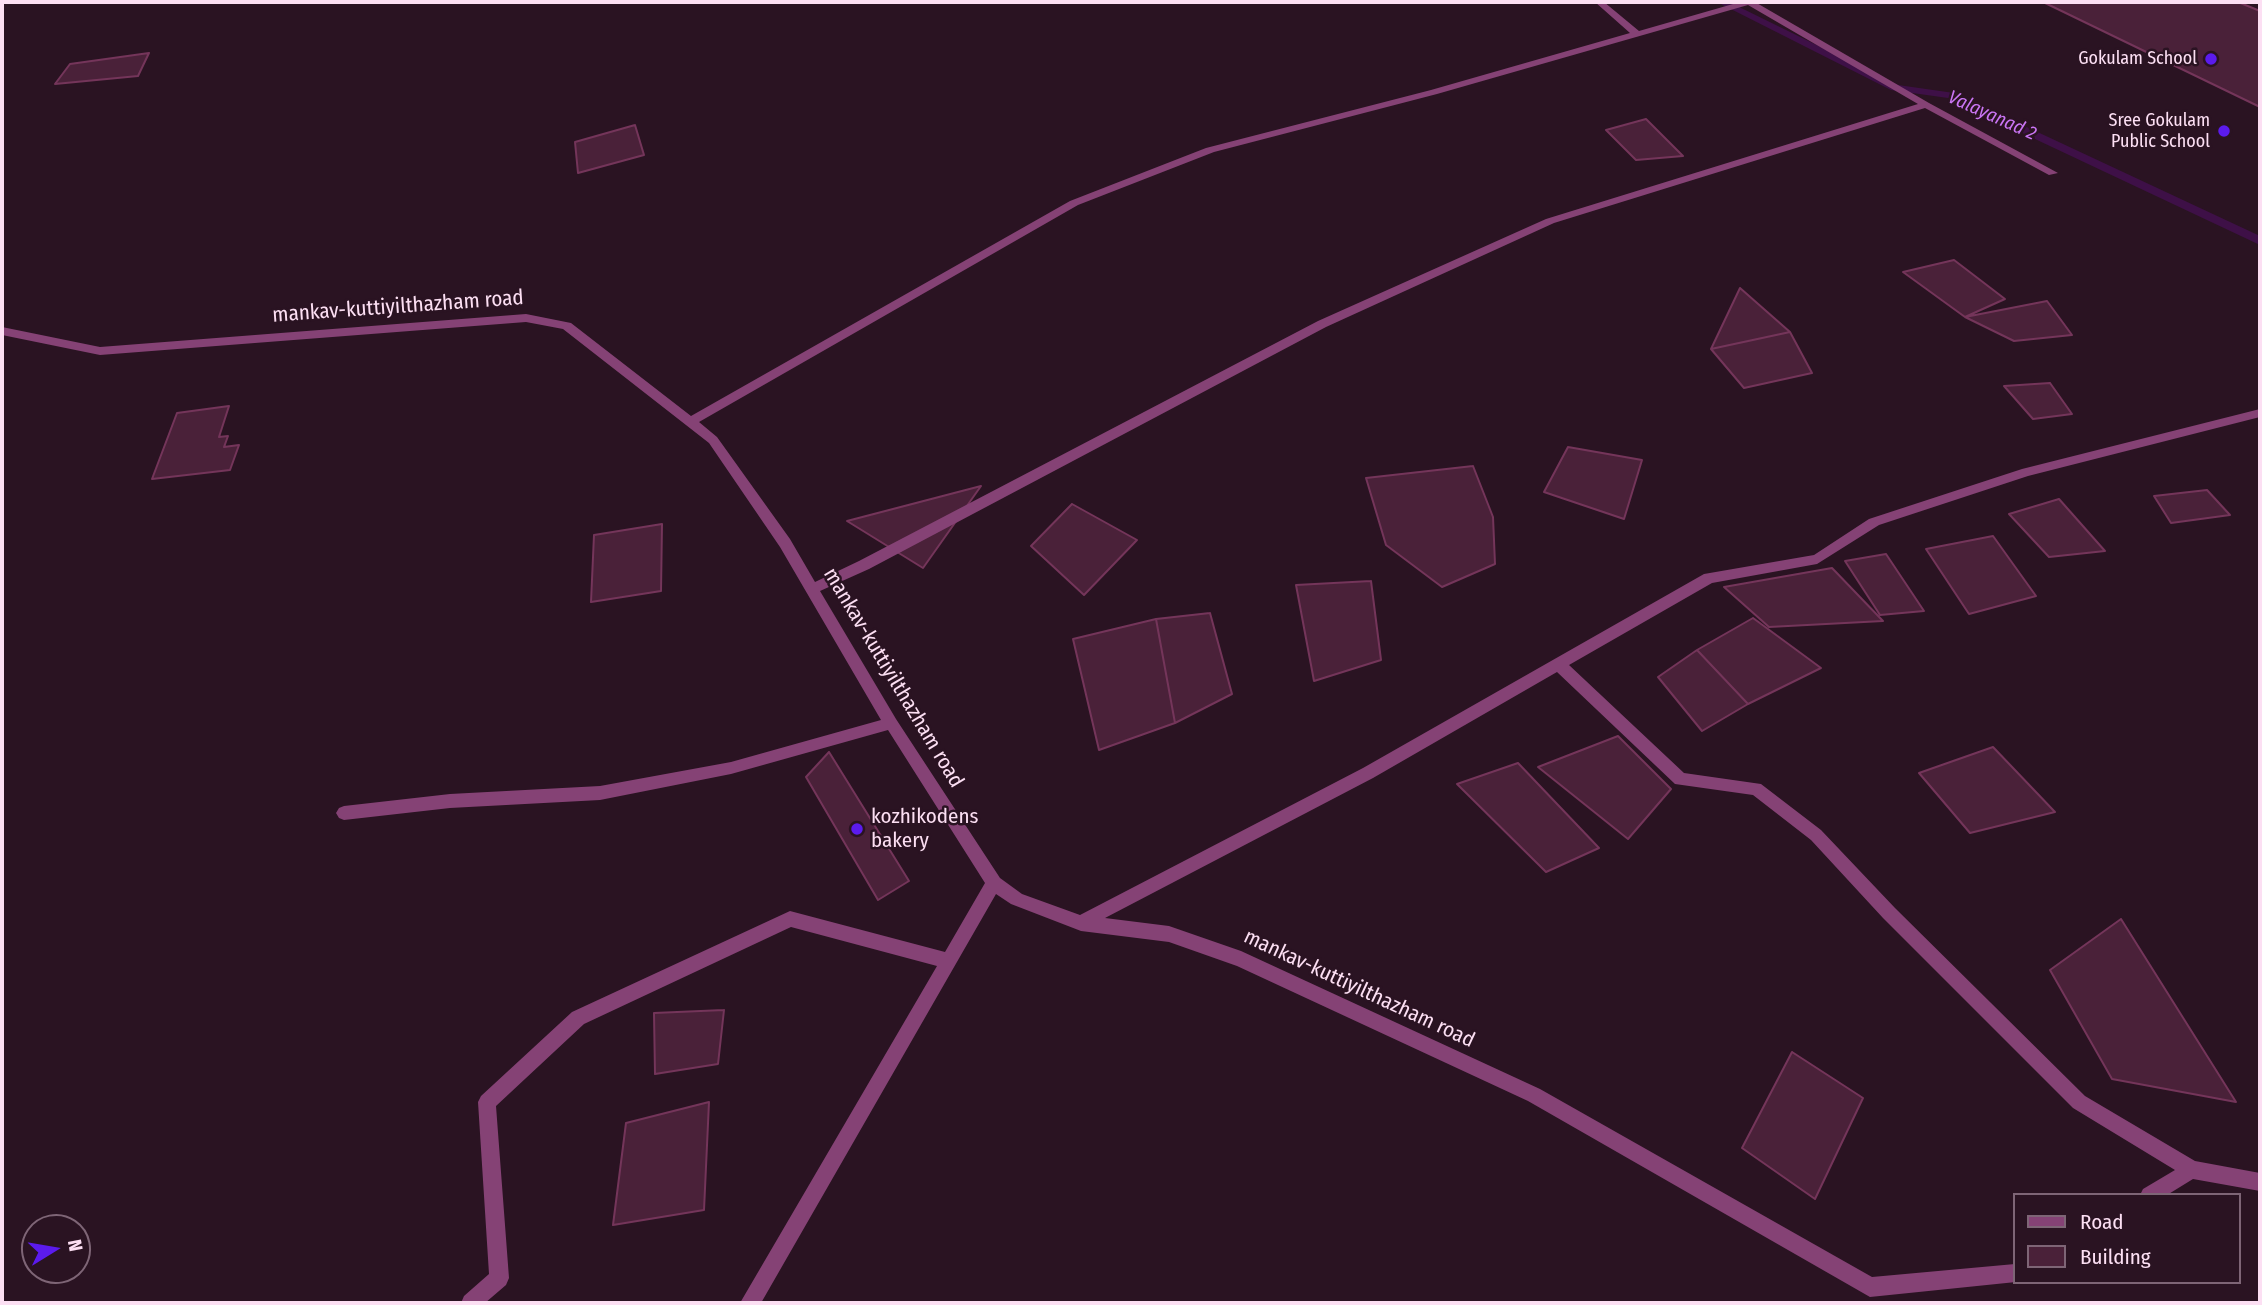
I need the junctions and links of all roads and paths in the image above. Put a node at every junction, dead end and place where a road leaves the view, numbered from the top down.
1 (1599, 2) edge
2 (1749, 2) edge
3 (1636, 34) junction
4 (1926, 105) junction
5 (2053, 173) dead end
6 (2, 331) edge
7 (2260, 413) edge
8 (690, 422) junction
9 (812, 589) junction
10 (1558, 664) junction
11 (891, 723) junction
12 (344, 813) dead end
13 (994, 883) junction
14 (1081, 923) junction
15 (948, 961) junction
16 (2192, 1170) junction
17 (2260, 1182) edge
18 (2152, 1193) edge
19 (2014, 1273) edge
20 (471, 1303) edge
21 (750, 1303) edge

1 - 3 street
2 - 3 street
2 - 4 street
3 - 8 street
4 - 5 street
4 - 9 street
6 - 8 street, mankav-kuttiyilthazham road
7 - 10 street
8 - 9 street, mankav-kuttiyilthazham road
9 - 11 street, mankav-kuttiyilthazham road
10 - 14 street
10 - 16 street
11 - 12 street
11 - 13 street, mankav-kuttiyilthazham road
13 - 14 street, mankav-kuttiyilthazham road
13 - 15 street
14 - 19 street, mankav-kuttiyilthazham road
15 - 20 street
15 - 21 street
16 - 17 street
16 - 18 street

